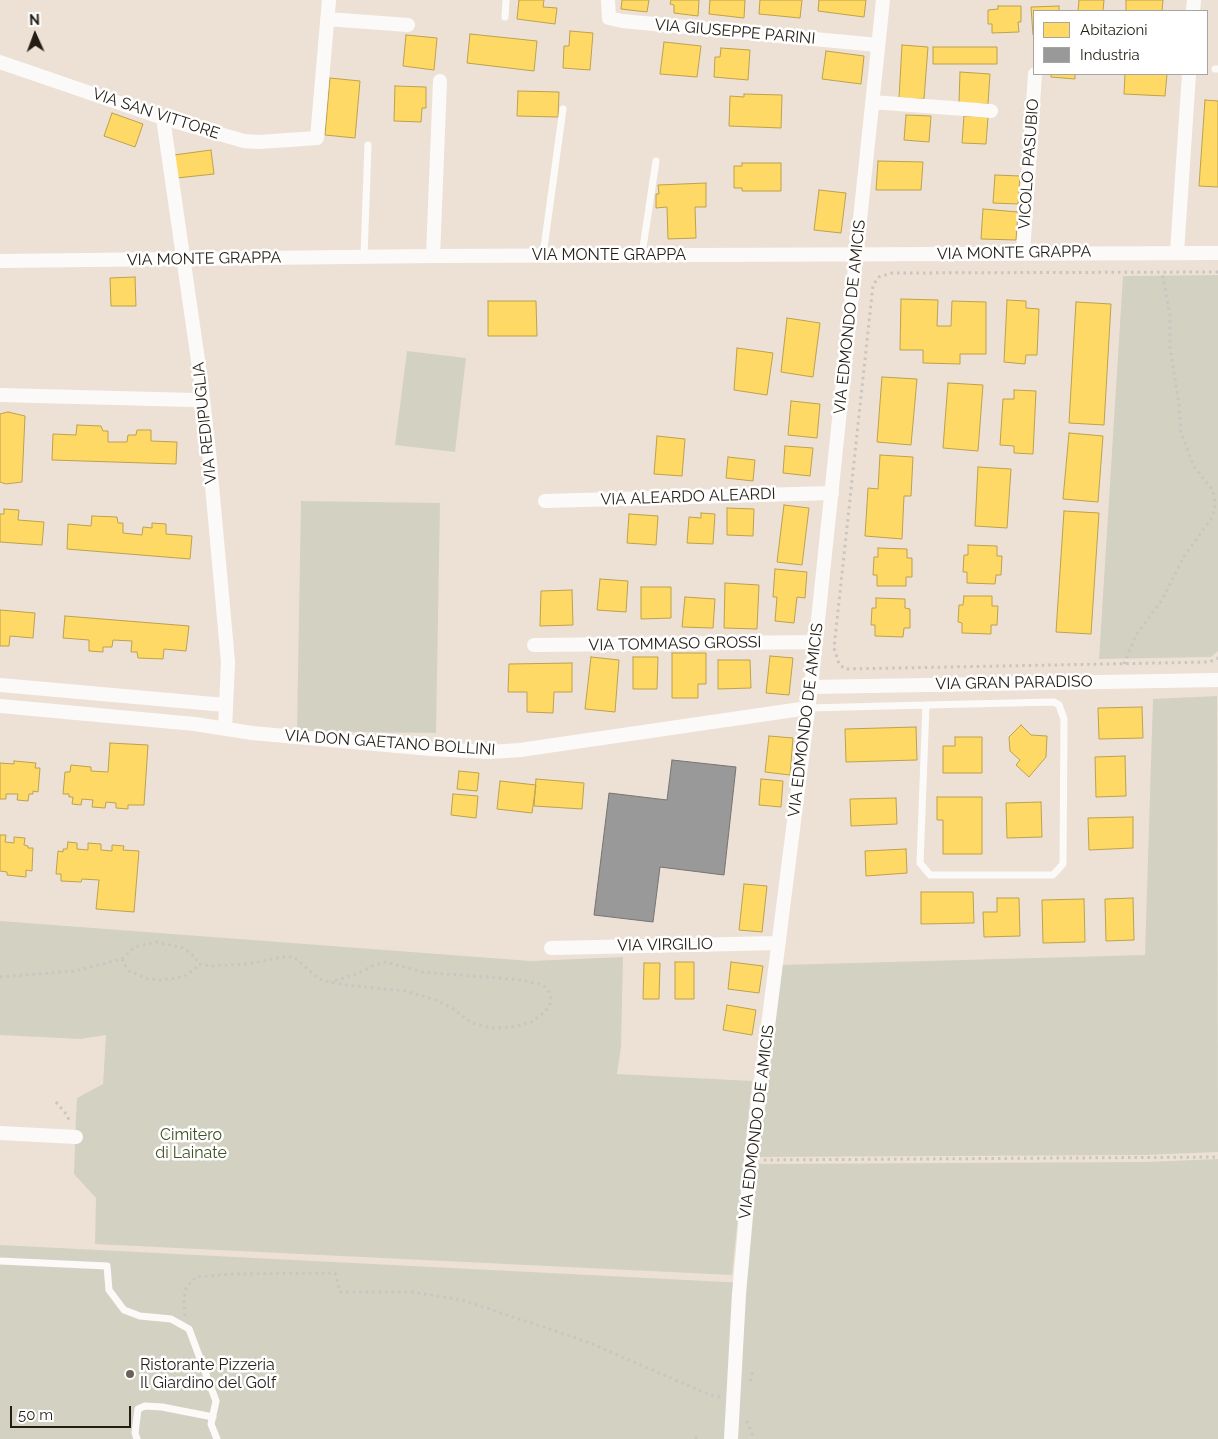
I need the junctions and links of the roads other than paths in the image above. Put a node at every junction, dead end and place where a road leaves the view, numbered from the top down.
1 (329, 0) edge
2 (506, 0) edge
3 (608, 0) edge
4 (883, 0) edge
5 (505, 17) dead end
6 (327, 19) junction
7 (408, 26) dead end
8 (878, 45) junction
9 (0, 62) edge
10 (1035, 75) edge
11 (1189, 75) edge
12 (440, 81) dead end
13 (872, 102) junction
14 (562, 108) dead end
15 (991, 111) dead end
16 (163, 118) junction
17 (368, 145) dead end
18 (656, 161) dead end
19 (1177, 252) junction
20 (1022, 253) junction
21 (1218, 253) edge
22 (642, 254) junction
23 (857, 254) junction
24 (543, 255) junction
25 (364, 256) junction
26 (433, 256) junction
27 (184, 259) junction
28 (0, 261) edge
29 (0, 395) edge
30 (202, 402) junction
31 (832, 493) junction
32 (545, 501) dead end
33 (816, 642) junction
34 (534, 645) dead end
35 (1218, 680) edge
36 (0, 686) edge
37 (811, 687) junction
38 (225, 705) junction
39 (926, 705) junction
40 (0, 706) edge
41 (808, 708) junction
42 (225, 730) junction
43 (779, 943) junction
44 (550, 948) dead end
45 (0, 1133) edge
46 (76, 1137) road end
47 (0, 1261) edge
48 (213, 1417) junction
49 (137, 1439) edge
50 (217, 1439) edge
51 (731, 1439) edge

1 - 6 street
2 - 5 lane
3 - 8 street, VIA GIUSEPPE PARINI
4 - 8 street, VIA EDMONDO DE AMICIS
6 - 7 street
6 - 16 street, VIA SAN VITTORE
8 - 13 street, VIA EDMONDO DE AMICIS
9 - 16 street, VIA SAN VITTORE
10 - 20 street, VICOLO PASUBIO
11 - 19 street
12 - 26 street
13 - 15 street
13 - 23 street, VIA EDMONDO DE AMICIS
14 - 24 lane
16 - 27 street, VIA REDIPUGLIA
17 - 25 lane
18 - 22 lane
19 - 20 street, VIA MONTE GRAPPA
19 - 21 street, VIA MONTE GRAPPA
20 - 23 street, VIA MONTE GRAPPA
22 - 23 street, VIA MONTE GRAPPA
22 - 24 street, VIA MONTE GRAPPA
23 - 31 street, VIA EDMONDO DE AMICIS
24 - 26 street, VIA MONTE GRAPPA
25 - 26 street, VIA MONTE GRAPPA
25 - 27 street, VIA MONTE GRAPPA
27 - 28 street, VIA MONTE GRAPPA
27 - 30 street, VIA REDIPUGLIA
29 - 30 street
30 - 38 street, VIA REDIPUGLIA
31 - 32 street, VIA ALEARDO ALEARDI
31 - 33 street, VIA EDMONDO DE AMICIS
33 - 34 street, VIA TOMMASO GROSSI
33 - 37 street, VIA EDMONDO DE AMICIS
35 - 37 street, VIA GRAN PARADISO
36 - 38 street
37 - 41 street, VIA EDMONDO DE AMICIS
38 - 42 street, VIA REDIPUGLIA
39 - 39 lane
39 - 41 lane
40 - 42 street, VIA DON GAETANO BOLLINI
41 - 42 street, VIA DON GAETANO BOLLINI
41 - 43 street, VIA EDMONDO DE AMICIS
43 - 44 street, VIA VIRGILIO
43 - 51 street, VIA EDMONDO DE AMICIS
45 - 46 street
47 - 48 lane
48 - 49 lane
48 - 50 lane

